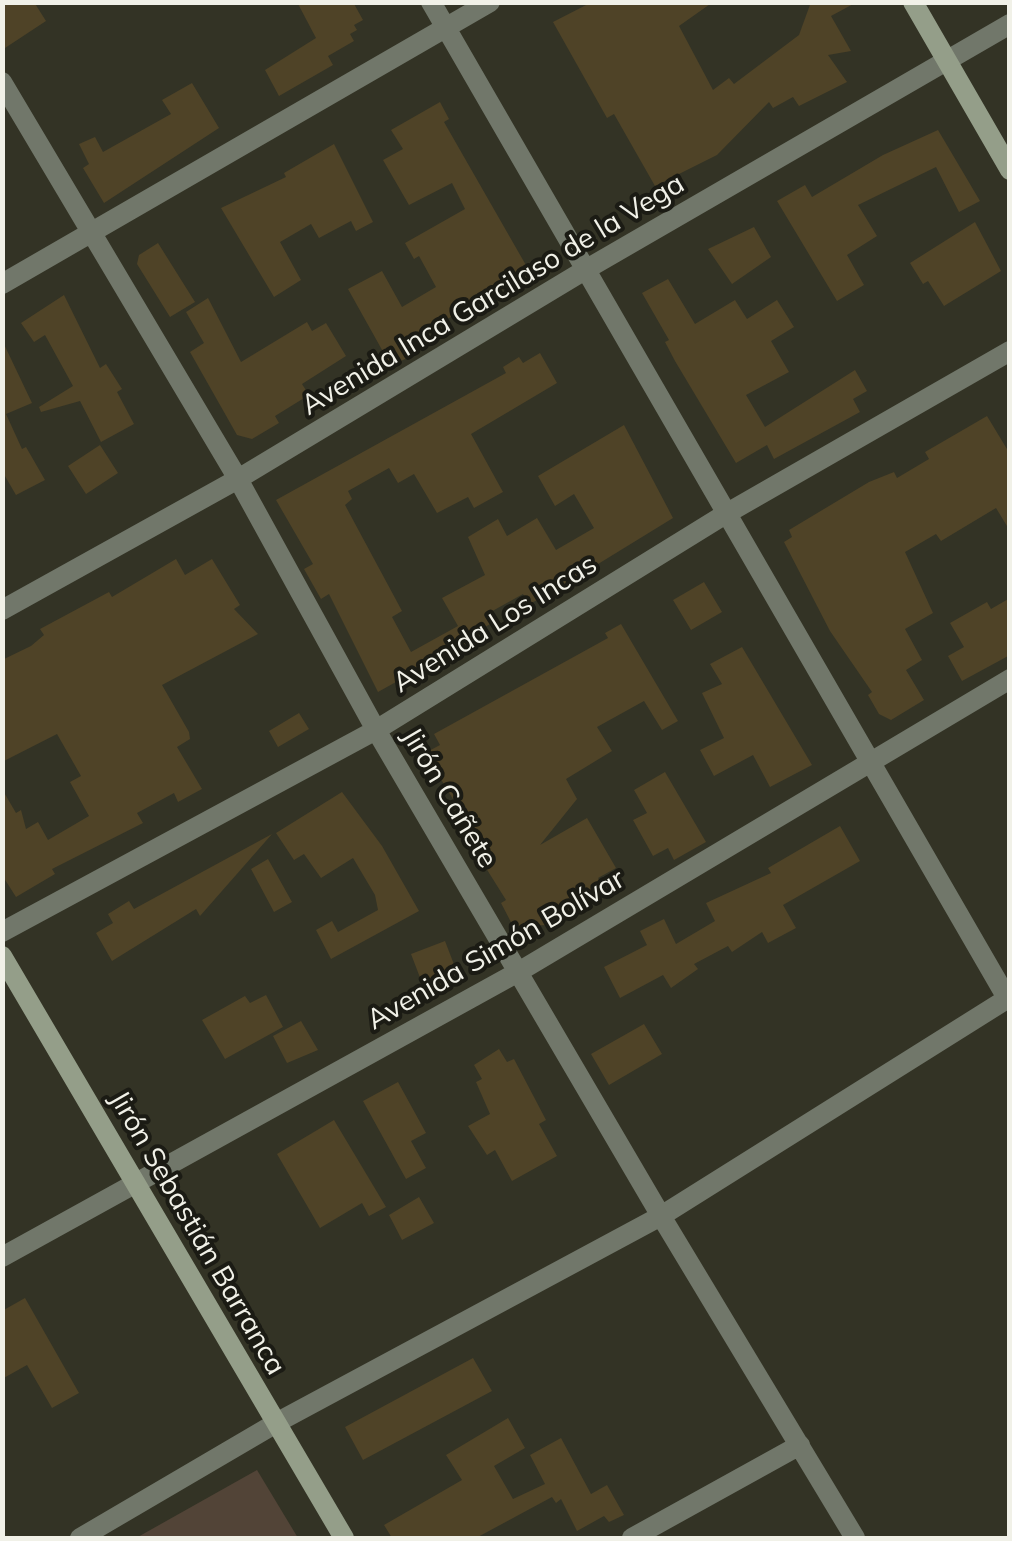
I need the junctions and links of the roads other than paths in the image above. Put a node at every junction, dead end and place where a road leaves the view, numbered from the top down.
1 (431, 2) edge
2 (490, 2) edge
3 (913, 2) edge
4 (1010, 24) edge
5 (446, 28) junction
6 (946, 60) junction
7 (2, 82) edge
8 (1010, 170) edge
9 (93, 231) junction
10 (585, 270) junction
11 (2, 284) edge
12 (1010, 351) edge
13 (238, 479) junction
14 (724, 515) junction
15 (2, 610) edge
16 (1010, 678) edge
17 (376, 730) junction
18 (868, 761) junction
19 (2, 932) edge
20 (2, 956) edge
21 (520, 972) junction
22 (1008, 997) edge
23 (134, 1182) junction
24 (661, 1216) junction
25 (2, 1258) edge
26 (276, 1423) junction
27 (800, 1444) junction
28 (80, 1538) edge
29 (344, 1538) edge
30 (632, 1538) edge
31 (855, 1538) edge

1 - 5 street
2 - 5 street
3 - 6 street
4 - 6 street, Avenida Inca Garcilaso de la Vega
5 - 9 street
5 - 10 street
6 - 8 street
6 - 10 street, Avenida Inca Garcilaso de la Vega
7 - 9 street, Jirón Cañete
9 - 11 street
9 - 13 street, Jirón Cañete
10 - 13 street, Avenida Inca Garcilaso de la Vega
10 - 14 street
12 - 14 street, Avenida Los Incas
13 - 15 street, Avenida Inca Garcilaso de la Vega
13 - 17 street, Jirón Cañete
14 - 17 street, Avenida Los Incas
14 - 18 street
16 - 18 street, Avenida Simón Bolívar
17 - 19 street, Avenida Los Incas
17 - 21 street, Jirón Cañete
18 - 21 street, Avenida Simón Bolívar
18 - 22 street
20 - 23 street, Jirón Sebastián Barranca
21 - 23 street, Avenida Simón Bolívar
21 - 24 street, Jirón Cañete
22 - 24 street
23 - 25 street, Avenida Simón Bolívar
23 - 26 street, Jirón Sebastián Barranca
24 - 26 street
24 - 27 street, Jirón Cañete
26 - 28 street
26 - 29 street, Jirón Sebastián Barranca
27 - 30 street
27 - 31 street, Jirón Cañete

